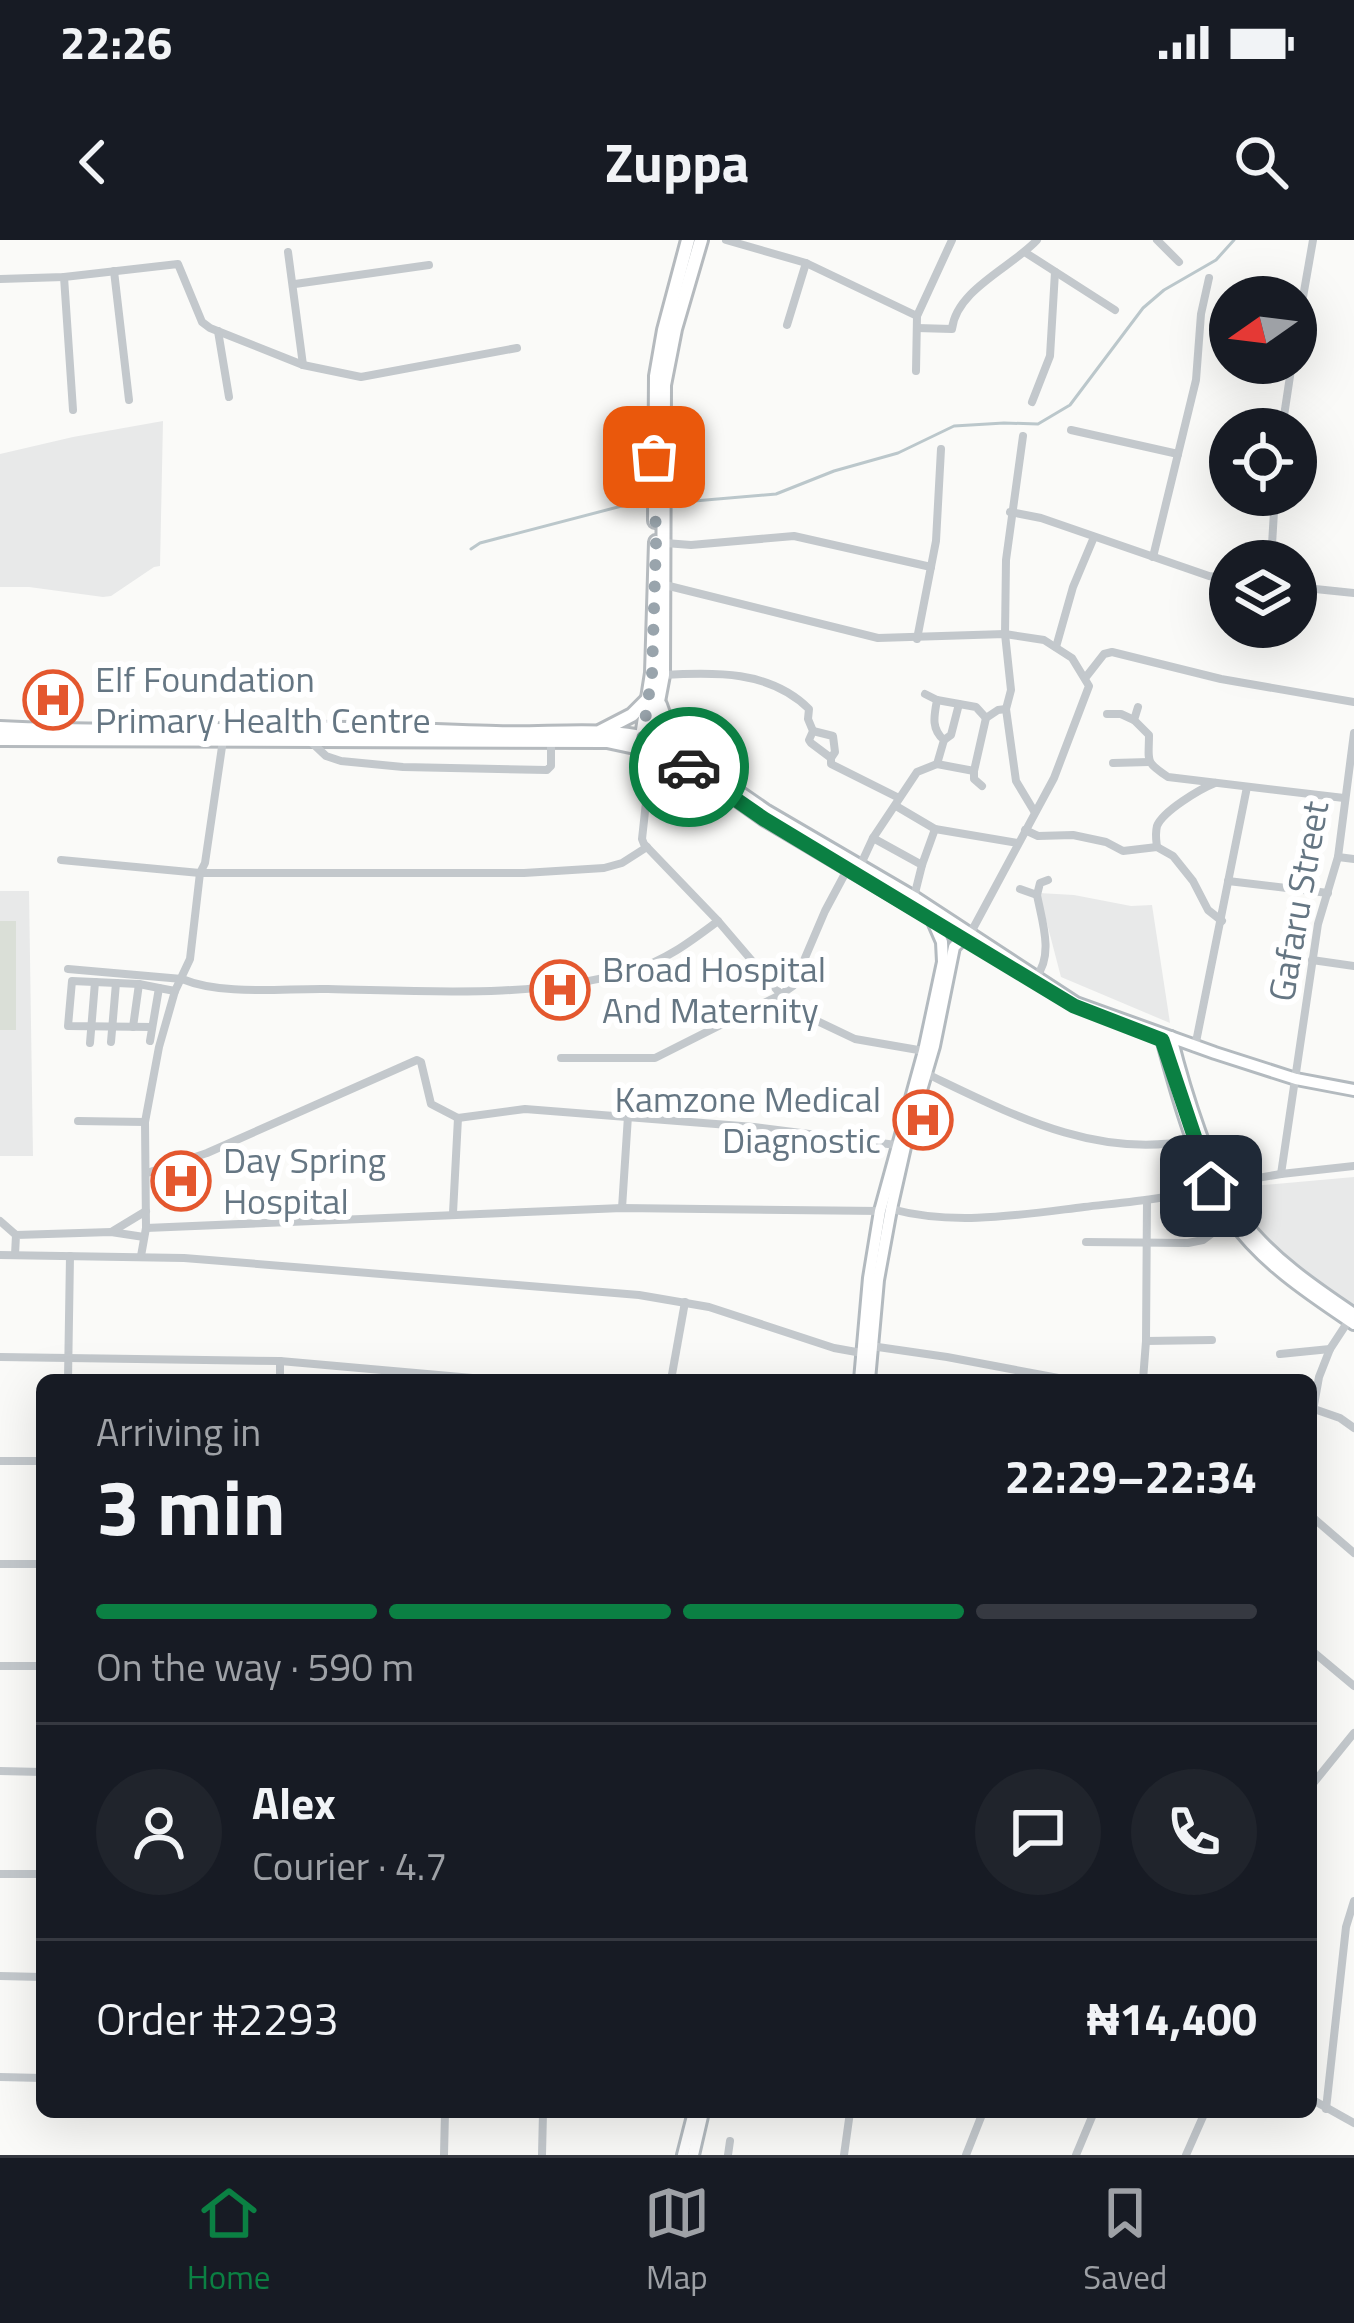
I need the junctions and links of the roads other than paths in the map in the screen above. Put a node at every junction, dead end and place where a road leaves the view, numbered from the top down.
1 (688, 240) edge
2 (701, 240) edge
3 (726, 240) edge
4 (952, 240) edge
5 (1037, 240) edge
6 (1157, 240) edge
7 (1312, 240) edge
8 (288, 252) dead end
9 (1025, 253) junction
10 (688, 259) junction
11 (1179, 262) dead end
12 (806, 263) junction
13 (429, 266) dead end
14 (114, 271) junction
15 (1055, 272) junction
16 (1306, 276) edge
17 (64, 277) junction
18 (1209, 278) dead end
19 (0, 279) edge
20 (295, 284) junction
21 (1115, 310) dead end
22 (917, 322) junction
23 (787, 325) dead end
24 (218, 331) junction
25 (517, 348) dead end
26 (303, 364) junction
27 (916, 370) dead end
28 (229, 397) dead end
29 (129, 400) dead end
30 (1032, 402) dead end
31 (74, 410) dead end
32 (1071, 430) dead end
33 (1023, 436) dead end
34 (941, 449) dead end
35 (1178, 454) junction
36 (1010, 512) junction
37 (1094, 537) junction
38 (663, 543) junction
39 (1153, 557) junction
40 (931, 567) junction
41 (1209, 576) edge
42 (665, 585) junction
43 (1317, 589) edge
44 (1354, 592) edge
45 (1005, 634) junction
46 (917, 639) junction
47 (1056, 647) junction
48 (663, 675) junction
49 (1086, 677) junction
50 (925, 694) dead end
51 (654, 699) junction
52 (937, 700) junction
53 (1354, 702) edge
54 (959, 704) junction
55 (1138, 707) dead end
56 (1006, 709) junction
57 (1107, 714) dead end
58 (986, 718) junction
59 (1134, 720) junction
60 (0, 728) edge
61 (813, 731) junction
62 (596, 733) junction
63 (1354, 734) edge
64 (198, 735) junction
65 (0, 739) edge
66 (223, 739) junction
67 (308, 739) junction
68 (944, 740) junction
69 (551, 742) junction
70 (646, 746) junction
71 (682, 753) junction
72 (1352, 756) edge
73 (830, 758) junction
74 (1148, 762) junction
75 (937, 764) junction
76 (1113, 764) dead end
77 (974, 771) junction
78 (1217, 783) junction
79 (982, 786) dead end
80 (1247, 788) junction
81 (1344, 798) junction
82 (898, 802) junction
83 (1034, 812) junction
84 (935, 829) junction
85 (1025, 830) junction
86 (873, 838) junction
87 (1018, 843) junction
88 (647, 847) junction
89 (1156, 847) junction
90 (1339, 857) junction
91 (1354, 859) edge
92 (61, 860) dead end
93 (922, 865) junction
94 (854, 866) junction
95 (200, 873) junction
96 (1048, 880) dead end
97 (1228, 881) junction
98 (1020, 889) dead end
99 (1328, 892) junction
100 (1037, 895) junction
101 (914, 897) junction
102 (718, 921) junction
103 (1222, 921) junction
104 (958, 936) junction
105 (1312, 960) junction
106 (1354, 966) edge
107 (68, 969) dead end
108 (1036, 977) junction
109 (182, 980) junction
110 (95, 982) junction
111 (116, 983) junction
112 (139, 984) junction
113 (159, 988) junction
114 (175, 991) junction
115 (780, 995) junction
116 (92, 1026) junction
117 (113, 1027) junction
118 (133, 1027) junction
119 (152, 1027) junction
120 (1166, 1038) junction
121 (150, 1041) dead end
122 (111, 1042) dead end
123 (90, 1043) dead end
124 (1190, 1045) junction
125 (924, 1051) junction
126 (561, 1058) dead end
127 (927, 1074) junction
128 (1296, 1078) junction
129 (1354, 1090) edge
130 (628, 1116) junction
131 (458, 1118) junction
132 (79, 1121) dead end
133 (145, 1122) junction
134 (1194, 1139) junction
135 (896, 1145) junction
136 (1354, 1166) edge
137 (147, 1173) junction
138 (1281, 1174) junction
139 (1217, 1185) junction
140 (1147, 1200) junction
141 (622, 1208) junction
142 (146, 1210) junction
143 (885, 1210) junction
144 (453, 1213) junction
145 (1231, 1219) junction
146 (0, 1221) edge
147 (111, 1232) junction
148 (146, 1233) junction
149 (16, 1235) junction
150 (1086, 1242) dead end
151 (1147, 1243) junction
152 (0, 1255) edge
153 (16, 1255) junction
154 (70, 1256) junction
155 (141, 1256) junction
156 (685, 1302) junction
157 (1352, 1319) edge
158 (1212, 1340) dead end
159 (1146, 1341) junction
160 (1330, 1349) junction
161 (866, 1350) junction
162 (1280, 1354) dead end
163 (0, 1357) edge
164 (68, 1357) junction
165 (280, 1361) junction
166 (68, 1374) edge
167 (280, 1374) edge
168 (418, 1374) edge
169 (672, 1374) edge
170 (864, 1374) edge
171 (1027, 1374) edge
172 (1143, 1374) edge
173 (1317, 1390) edge
174 (1317, 1410) edge
175 (1354, 1428) edge
176 (0, 1462) edge
177 (36, 1462) edge
178 (1317, 1521) edge
179 (1354, 1553) edge
180 (0, 1564) edge
181 (36, 1564) edge
182 (1317, 1655) edge
183 (0, 1666) edge
184 (36, 1666) edge
185 (1354, 1686) edge
186 (1354, 1733) edge
187 (0, 1771) edge
188 (36, 1772) edge
189 (1317, 1776) edge
190 (0, 1874) edge
191 (36, 1874) edge
192 (1354, 1901) edge
193 (0, 1976) edge
194 (36, 1977) edge
195 (0, 2078) edge
196 (36, 2078) edge
197 (1317, 2103) edge
198 (1326, 2109) junction
199 (445, 2118) edge
200 (543, 2118) edge
201 (692, 2118) edge
202 (702, 2118) edge
203 (849, 2118) edge
204 (981, 2118) edge
205 (1091, 2118) edge
206 (1202, 2118) edge
207 (1354, 2123) edge
208 (730, 2141) dead end
209 (444, 2155) edge
210 (542, 2155) edge
211 (683, 2155) edge
212 (693, 2155) edge
213 (728, 2155) edge
214 (844, 2155) edge
215 (966, 2155) edge
216 (1076, 2155) edge
217 (1186, 2155) edge

1 - 10 main road
2 - 10 main road
3 - 12 street
4 - 22 street
5 - 9 street
6 - 11 street
7 - 16 street
8 - 20 street
9 - 15 street
9 - 22 street
10 - 38 main road
10 - 51 main road
12 - 22 street
12 - 23 street
13 - 20 street
14 - 17 street
14 - 24 street
14 - 29 street
15 - 21 street
15 - 30 street
17 - 19 street
17 - 31 street
18 - 35 street
20 - 26 street
22 - 27 street
24 - 26 street
24 - 28 street
25 - 26 street
32 - 35 street
33 - 36 street
34 - 40 street
35 - 39 street
36 - 37 street
36 - 45 street
37 - 39 street
37 - 47 street
38 - 40 street
38 - 42 main road
39 - 41 street
40 - 46 street
42 - 46 street
42 - 48 main road
43 - 44 street
45 - 46 street
45 - 47 street
45 - 56 street
47 - 49 street
48 - 51 main road
48 - 61 street
49 - 53 street
49 - 83 street
50 - 52 street
51 - 62 main road
51 - 70 main road
51 - 71 main road
52 - 54 street
52 - 68 street
54 - 58 street
54 - 68 street
55 - 59 street
56 - 58 street
56 - 83 street
57 - 59 street
58 - 77 street
59 - 74 street
60 - 64 main road
61 - 73 street
61 - 73 street
62 - 64 main road
62 - 70 main road
63 - 72 street, Gafaru Street
64 - 65 main road
64 - 66 main road
66 - 67 main road
66 - 95 street
67 - 69 main road
67 - 69 street
68 - 75 street
69 - 70 main road
70 - 71 main road
70 - 88 street
70 - 94 main road
71 - 94 main road
72 - 81 street, Gafaru Street
73 - 82 street
74 - 76 street
74 - 78 street
75 - 77 street
75 - 82 street
77 - 79 street
78 - 80 street
78 - 89 street
80 - 81 street
80 - 97 street
81 - 90 street, Gafaru Street
82 - 84 street
82 - 86 street
83 - 85 street
84 - 87 street
84 - 93 street
85 - 87 street
85 - 89 street
86 - 93 street
86 - 94 street
87 - 104 street
88 - 95 street
88 - 102 street
89 - 103 street
90 - 91 street
90 - 99 street, Gafaru Street
92 - 95 street
93 - 101 street
94 - 101 main road
94 - 104 main road
94 - 115 street
95 - 109 street
96 - 100 street
97 - 99 street
97 - 103 street
98 - 100 street
99 - 105 street, Gafaru Street
100 - 108 street
101 - 104 main road
102 - 109 street
102 - 115 street
103 - 124 street
104 - 108 main road
104 - 120 main road
104 - 125 main road
104 - 127 main road
105 - 106 street
105 - 128 street, Gafaru Street
107 - 109 street
108 - 120 main road
109 - 114 street
110 - 111 street
110 - 116 street
110 - 116 street
111 - 112 street
111 - 117 street
112 - 113 street
112 - 118 street
113 - 114 street
113 - 119 street
114 - 133 street
115 - 125 street
115 - 126 street
116 - 117 street
116 - 123 street
117 - 118 street
117 - 122 street
118 - 119 street
119 - 121 street
120 - 124 main road
120 - 134 main road
120 - 139 main road
124 - 128 main road
125 - 135 main road
127 - 134 street
127 - 143 main road
128 - 129 main road
128 - 138 street, Gafaru Street
130 - 131 street
130 - 135 street
130 - 141 street
131 - 137 street
131 - 144 street
132 - 133 street
133 - 137 street
134 - 139 main road
135 - 143 main road
136 - 138 street
137 - 142 street
138 - 139 street
139 - 140 street
139 - 145 main road
139 - 157 main road
140 - 143 street
140 - 151 street
141 - 143 street
141 - 144 street
142 - 147 street
142 - 148 street
143 - 161 main road
144 - 148 street
145 - 151 street
145 - 157 main road
146 - 149 street
147 - 148 street
147 - 149 street
148 - 155 street
149 - 153 street
150 - 151 street
151 - 159 street
152 - 153 street
153 - 154 street
154 - 155 street
154 - 164 street
155 - 156 street
156 - 161 street
156 - 169 street
157 - 160 street
158 - 159 street
159 - 172 street
160 - 162 street
160 - 173 street
161 - 170 main road
161 - 171 street
163 - 164 street
164 - 165 street
164 - 166 street
165 - 167 street
165 - 168 street
174 - 175 street
176 - 177 street
178 - 179 street
180 - 181 street
182 - 185 street
183 - 184 street
186 - 189 street
187 - 188 street
190 - 191 street
192 - 198 street
193 - 194 street
195 - 196 street
197 - 198 street
198 - 207 street
199 - 209 street
200 - 210 street
201 - 211 main road
202 - 212 main road
203 - 214 street
204 - 215 street
205 - 216 street
206 - 217 street
208 - 213 street

